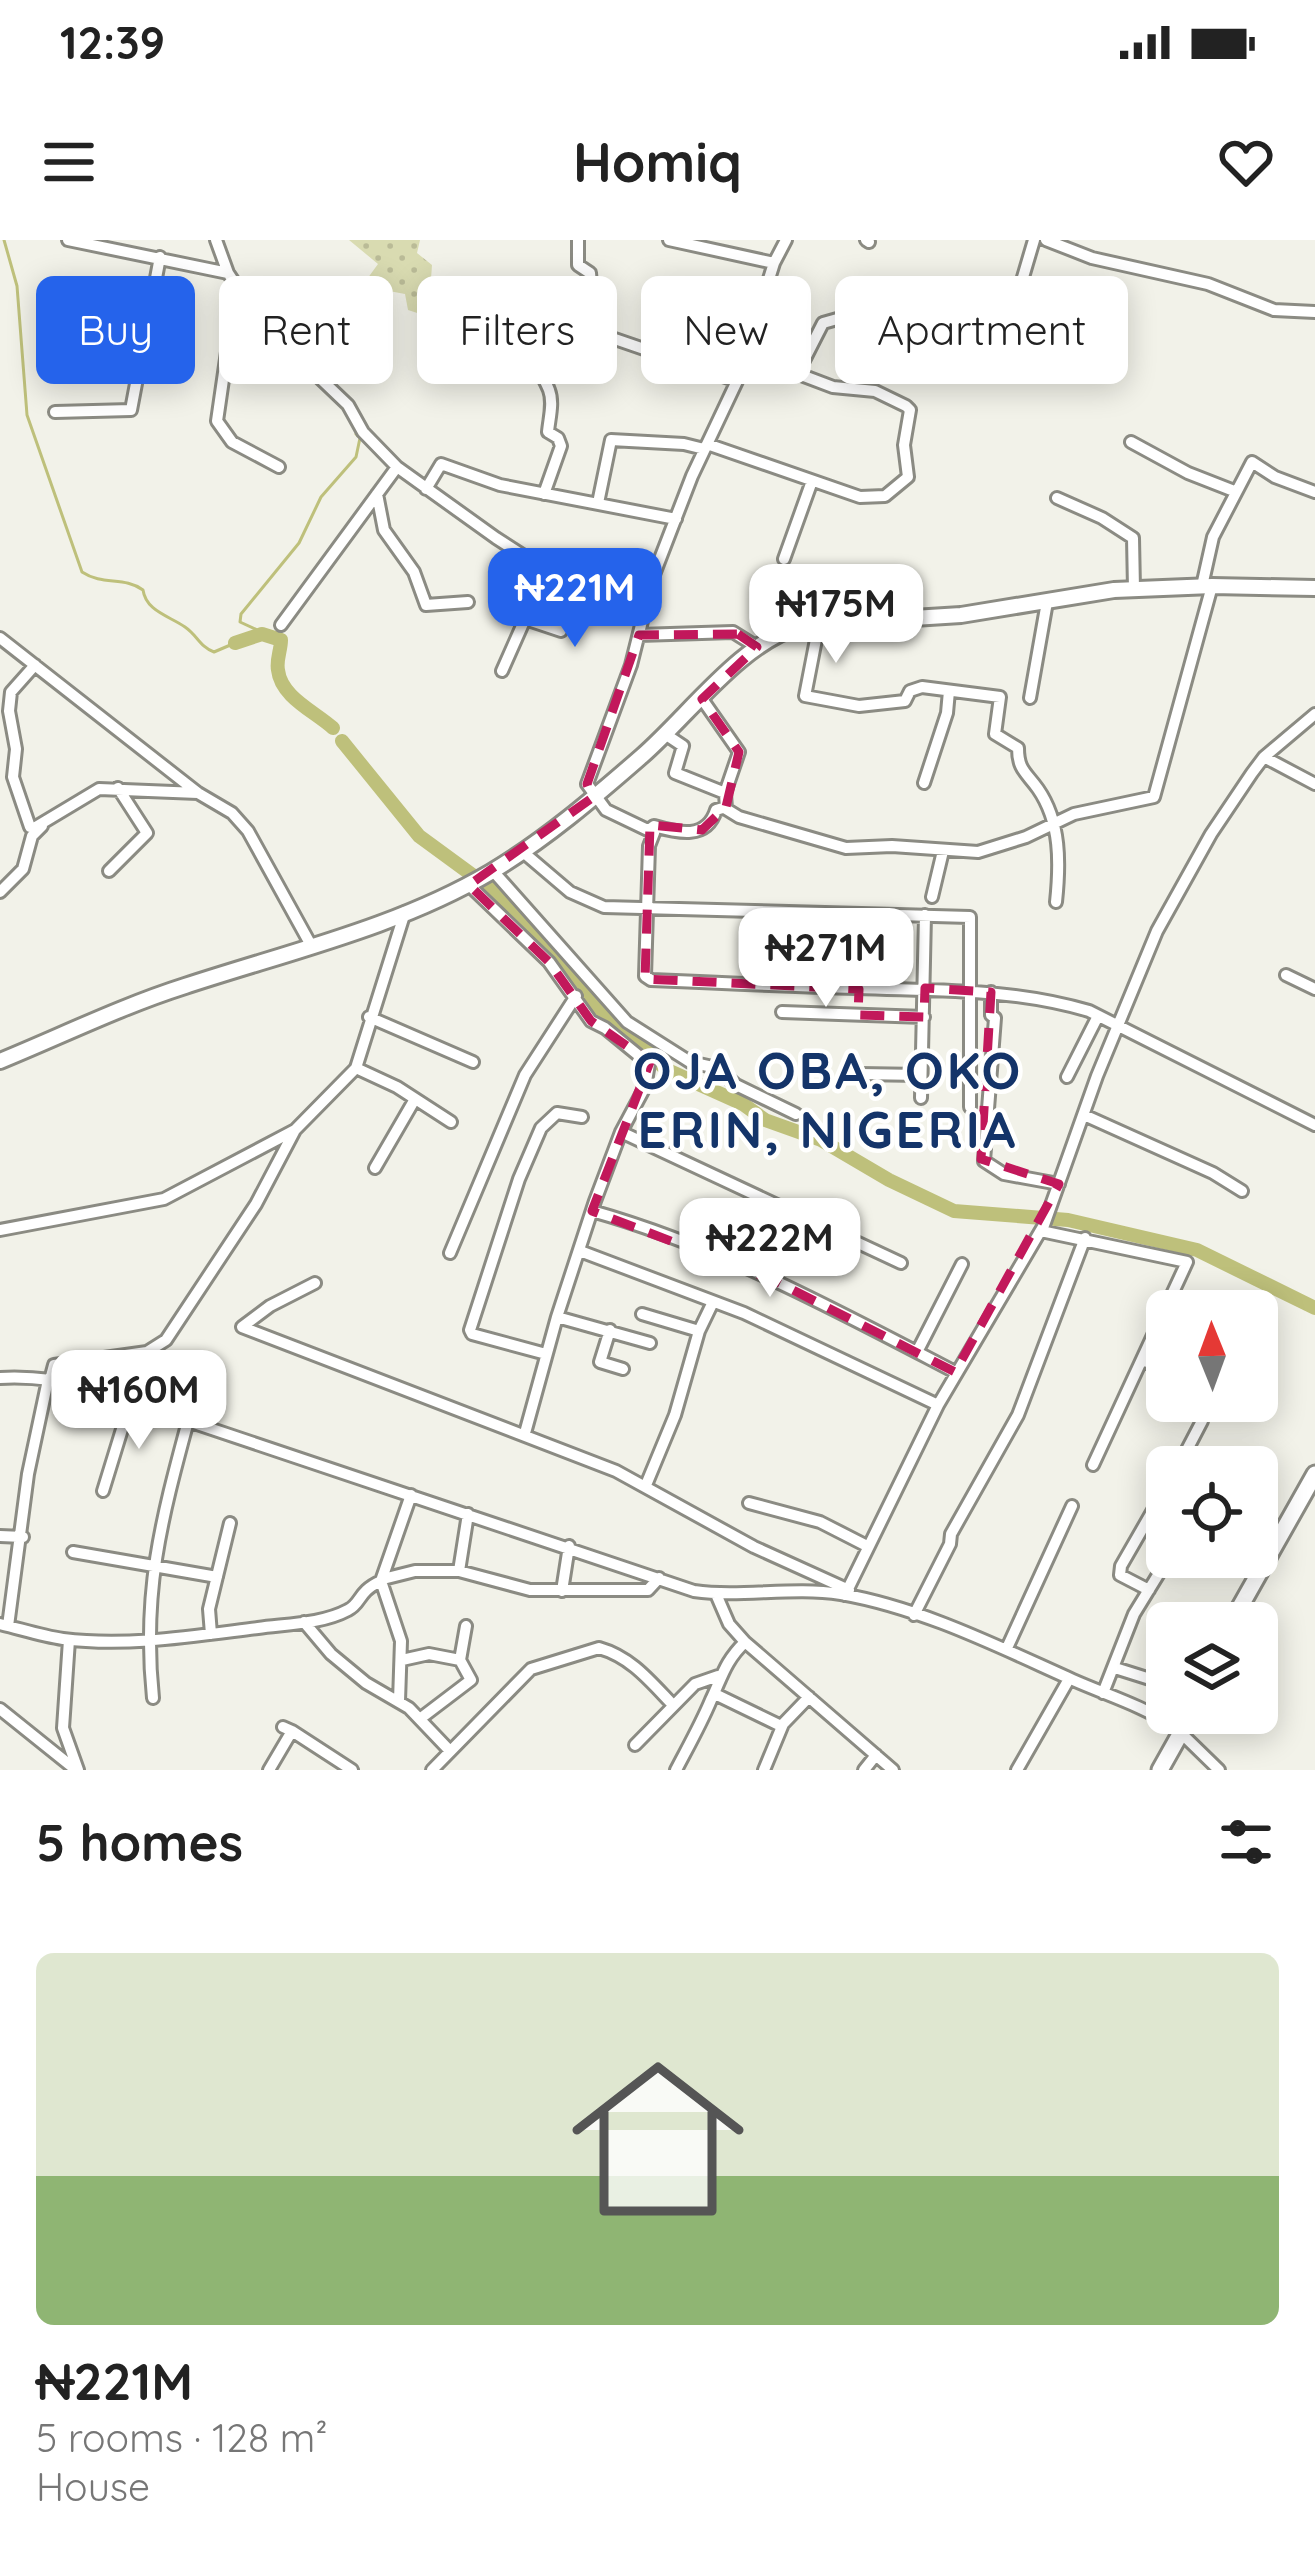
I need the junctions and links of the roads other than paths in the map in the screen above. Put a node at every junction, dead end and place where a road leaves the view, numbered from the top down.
1 (68, 240) edge
2 (216, 240) edge
3 (578, 240) edge
4 (669, 240) edge
5 (786, 240) edge
6 (1034, 240) edge
7 (1046, 240) edge
8 (717, 244) edge
9 (160, 257) junction
10 (774, 263) junction
11 (227, 273) junction
12 (229, 276) edge
13 (591, 276) edge
14 (770, 276) edge
15 (1023, 276) edge
16 (1315, 312) edge
17 (835, 320) edge
18 (811, 347) edge
19 (811, 379) edge
20 (222, 384) edge
21 (324, 384) edge
22 (545, 384) edge
23 (735, 384) edge
24 (56, 412) dead end
25 (1130, 442) dead end
26 (705, 446) junction
27 (279, 467) dead end
28 (397, 467) junction
29 (812, 481) junction
30 (426, 489) junction
31 (1234, 491) junction
32 (1315, 492) edge
33 (377, 494) junction
34 (544, 494) junction
35 (1058, 498) dead end
36 (598, 503) junction
37 (676, 519) junction
38 (784, 559) dead end
39 (554, 575) junction
40 (1207, 586) junction
41 (581, 587) junction
42 (1315, 588) edge
43 (1134, 589) junction
44 (468, 602) dead end
45 (1047, 602) junction
46 (644, 614) junction
47 (525, 619) junction
48 (819, 624) junction
49 (281, 625) dead end
50 (639, 635) junction
51 (0, 638) edge
52 (757, 647) junction
53 (35, 665) junction
54 (502, 671) dead end
55 (949, 691) junction
56 (1030, 698) dead end
57 (702, 699) junction
58 (1315, 714) edge
59 (665, 734) junction
60 (1264, 757) junction
61 (924, 783) dead end
62 (1315, 784) edge
63 (118, 788) junction
64 (17, 793) junction
65 (198, 793) junction
66 (595, 796) junction
67 (726, 800) junction
68 (0, 801) edge
69 (49, 819) junction
70 (1052, 824) junction
71 (650, 829) junction
72 (944, 851) junction
73 (523, 852) junction
74 (493, 871) junction
75 (109, 872) dead end
76 (471, 884) junction
77 (0, 892) edge
78 (932, 897) dead end
79 (1056, 902) dead end
80 (648, 908) junction
81 (405, 912) junction
82 (925, 915) junction
83 (312, 947) junction
84 (1286, 975) dead end
85 (859, 988) junction
86 (925, 988) junction
87 (968, 989) junction
88 (1315, 989) edge
89 (991, 992) junction
90 (576, 996) junction
91 (782, 1012) dead end
92 (858, 1015) junction
93 (1098, 1016) junction
94 (369, 1017) junction
95 (924, 1017) junction
96 (1121, 1026) junction
97 (0, 1061) edge
98 (473, 1062) dead end
99 (356, 1068) junction
100 (860, 1073) dead end
101 (921, 1075) junction
102 (1067, 1076) dead end
103 (921, 1098) dead end
104 (416, 1100) junction
105 (970, 1107) dead end
106 (796, 1114) dead end
107 (1084, 1115) junction
108 (582, 1117) dead end
109 (452, 1122) dead end
110 (1315, 1125) edge
111 (296, 1130) junction
112 (621, 1132) junction
113 (375, 1168) dead end
114 (1059, 1184) junction
115 (1241, 1191) dead end
116 (592, 1210) junction
117 (1043, 1228) junction
118 (0, 1230) edge
119 (1084, 1238) junction
120 (580, 1251) junction
121 (450, 1253) dead end
122 (901, 1263) dead end
123 (962, 1264) dead end
124 (315, 1283) dead end
125 (713, 1302) junction
126 (642, 1315) dead end
127 (556, 1317) junction
128 (610, 1330) junction
129 (699, 1331) junction
130 (650, 1342) dead end
131 (917, 1352) junction
132 (546, 1354) junction
133 (1144, 1360) joint
134 (623, 1369) dead end
135 (955, 1372) junction
136 (0, 1378) edge
137 (49, 1380) junction
138 (131, 1400) junction
139 (938, 1405) junction
140 (188, 1421) junction
141 (526, 1433) junction
142 (1093, 1465) dead end
143 (1315, 1474) edge
144 (646, 1485) junction
145 (103, 1491) dead end
146 (1315, 1494) edge
147 (411, 1495) junction
148 (749, 1503) dead end
149 (1072, 1506) dead end
150 (468, 1514) junction
151 (1146, 1522) edge
152 (230, 1523) dead end
153 (0, 1536) edge
154 (23, 1537) junction
155 (569, 1546) junction
156 (867, 1546) junction
157 (74, 1552) dead end
158 (152, 1563) junction
159 (459, 1571) junction
160 (217, 1576) junction
161 (659, 1578) junction
162 (1156, 1578) edge
163 (382, 1580) junction
164 (1149, 1590) junction
165 (562, 1591) junction
166 (847, 1592) junction
167 (716, 1594) junction
168 (1243, 1602) edge
169 (1255, 1602) edge
170 (914, 1615) junction
171 (304, 1622) junction
172 (4, 1625) edge
173 (466, 1626) dead end
174 (211, 1634) junction
175 (69, 1640) junction
176 (147, 1641) junction
177 (745, 1642) junction
178 (1007, 1648) junction
179 (402, 1660) junction
180 (460, 1660) junction
181 (1115, 1668) junction
182 (1146, 1675) edge
183 (718, 1676) junction
184 (1070, 1679) junction
185 (1103, 1693) junction
186 (715, 1694) junction
187 (153, 1697) dead end
188 (809, 1697) junction
189 (399, 1701) junction
190 (673, 1705) junction
191 (0, 1709) edge
192 (1146, 1711) edge
193 (421, 1718) junction
194 (781, 1726) junction
195 (1171, 1734) edge
196 (1174, 1734) edge
197 (1187, 1734) edge
198 (635, 1745) dead end
199 (450, 1751) junction
200 (876, 1756) junction
201 (766, 1769) edge
202 (77, 1770) edge
203 (269, 1770) edge
204 (352, 1770) edge
205 (432, 1770) edge
206 (676, 1770) edge
207 (864, 1770) edge
208 (893, 1770) edge
209 (1017, 1770) edge
210 (1148, 1770) edge
211 (1160, 1770) edge
212 (1219, 1770) edge

1 - 9 street
2 - 11 street
3 - 13 street
4 - 8 street
5 - 10 street
6 - 15 street
7 - 16 street
8 - 10 street
9 - 11 street
9 - 24 street
10 - 14 street
11 - 12 street
17 - 18 street
19 - 29 street
20 - 27 street
21 - 28 street
22 - 34 street
23 - 26 street
25 - 31 street
26 - 29 street
26 - 36 street
26 - 37 street
28 - 30 street
28 - 33 street
29 - 38 street
30 - 34 street
30 - 39 street
31 - 32 street
31 - 40 street
33 - 44 street
33 - 49 street
34 - 36 street
35 - 43 street
36 - 37 street
37 - 46 street
39 - 41 street
39 - 47 street
40 - 42 main road
40 - 43 main road
40 - 70 street
41 - 46 street
41 - 47 street
43 - 45 main road
45 - 48 main road
45 - 56 street
46 - 50 street
47 - 54 street
48 - 52 main road
48 - 55 street
50 - 52 street
50 - 66 street
51 - 53 street
52 - 57 main road
53 - 64 street
53 - 65 street
55 - 61 street
55 - 70 street
57 - 59 main road
57 - 67 street
58 - 60 street
59 - 66 main road
59 - 67 street
60 - 62 street
60 - 96 street
63 - 65 street
63 - 69 street
63 - 75 street
64 - 68 street
64 - 69 street
65 - 83 street
66 - 71 street
66 - 73 main road
67 - 71 street
67 - 72 street
69 - 77 street
70 - 72 street
70 - 79 street
71 - 80 street
72 - 78 street
73 - 74 main road
73 - 80 street
74 - 76 main road
74 - 106 street
76 - 81 main road
76 - 90 street
80 - 82 street
80 - 85 street
81 - 83 main road
81 - 94 street
82 - 86 street
82 - 87 street
83 - 97 main road
84 - 88 street
85 - 86 street
85 - 92 street
86 - 87 street
86 - 95 street
87 - 89 street
87 - 105 street
89 - 93 street
89 - 114 street
90 - 112 street
90 - 121 street
91 - 92 street
92 - 95 street
93 - 96 street
93 - 102 street
94 - 98 street
94 - 99 street
95 - 101 street
96 - 107 street
96 - 110 street
99 - 104 street
99 - 111 street
100 - 101 street
101 - 103 street
104 - 109 street
104 - 113 street
107 - 114 street
107 - 115 street
108 - 132 street
111 - 118 street
111 - 137 street
112 - 116 street
112 - 122 street
114 - 117 street
116 - 120 street
116 - 131 street
117 - 119 street
117 - 135 street
119 - 133 street
119 - 170 street
120 - 125 street
120 - 127 street
123 - 131 street
124 - 141 street
125 - 129 street
125 - 139 street
126 - 129 street
127 - 128 street
127 - 132 street
128 - 130 street
128 - 134 street
129 - 144 street
131 - 135 street
132 - 141 street
133 - 142 street
135 - 139 street
136 - 137 street
137 - 138 street
137 - 154 street
138 - 140 street
138 - 145 street
139 - 156 street
140 - 147 street
140 - 158 street
141 - 144 street
143 - 168 highway
144 - 166 street
146 - 169 highway
147 - 150 street
147 - 163 street
148 - 156 street
149 - 178 street
150 - 155 street
150 - 159 street
151 - 164 street
152 - 160 street
153 - 154 street
154 - 172 street
155 - 161 street
155 - 165 street
156 - 166 street
157 - 158 street
158 - 160 street
158 - 176 street
159 - 163 street
159 - 165 street
160 - 174 street
161 - 165 street
161 - 167 street
162 - 164 street
163 - 171 street
163 - 179 street
164 - 181 street
166 - 167 street
166 - 170 street
167 - 177 street
170 - 178 street
171 - 174 street
171 - 189 street
172 - 175 street
173 - 180 street
174 - 176 street
175 - 176 street
175 - 202 street
176 - 187 street
177 - 183 street
177 - 188 street
178 - 184 street
179 - 180 street
179 - 189 street
180 - 193 street
181 - 182 street
181 - 185 street
183 - 186 street
183 - 190 street
184 - 185 street
184 - 209 street
185 - 192 street
186 - 194 street
186 - 206 street
188 - 194 street
188 - 200 street
189 - 193 street
190 - 198 street
190 - 199 street
191 - 202 street
193 - 199 street
194 - 201 street
195 - 210 highway
196 - 211 highway
197 - 212 street
199 - 205 street
200 - 207 street
200 - 208 street
203 - 204 street

